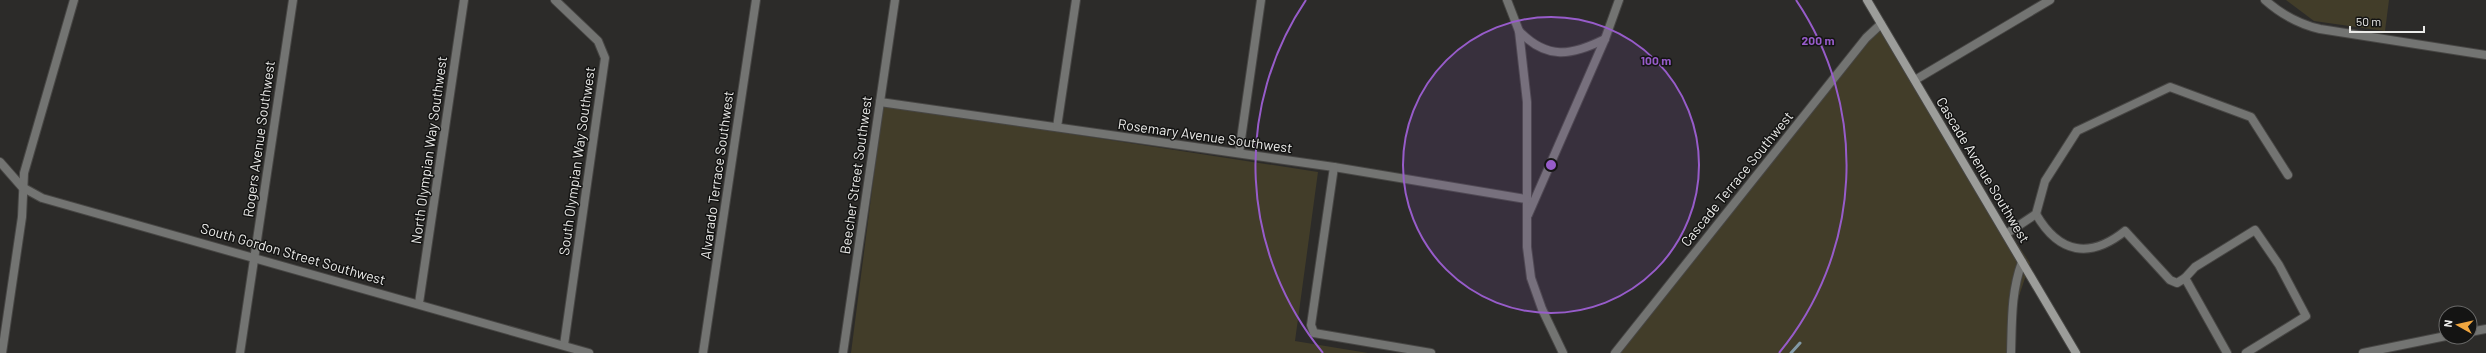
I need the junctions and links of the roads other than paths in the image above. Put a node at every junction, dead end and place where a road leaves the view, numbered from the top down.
1 (74, 0) edge
2 (293, 0) edge
3 (464, 0) edge
4 (555, 0) edge
5 (756, 0) edge
6 (894, 0) edge
7 (1076, 0) edge
8 (1261, 0) edge
9 (1507, 0) edge
10 (1619, 0) edge
11 (1867, 0) edge
12 (2050, 0) edge
13 (2265, 0) edge
14 (1881, 24) junction
15 (1518, 31) junction
16 (1605, 39) junction
17 (2486, 55) edge
18 (1915, 80) junction
19 (880, 102) junction
20 (1057, 128) junction
21 (1239, 153) junction
22 (0, 162) edge
23 (1334, 167) junction
24 (2288, 175) dead end
25 (22, 187) junction
26 (1526, 199) junction
27 (2036, 214) junction
28 (1526, 218) junction
29 (2006, 234) junction
30 (255, 257) junction
31 (2022, 262) junction
32 (2185, 278) junction
33 (419, 303) junction
34 (2438, 338) edge
35 (564, 345) junction
36 (2, 353) edge
37 (240, 353) edge
38 (589, 353) edge
39 (703, 353) edge
40 (843, 353) edge
41 (1431, 353) edge
42 (1564, 353) edge
43 (1615, 353) edge
44 (2011, 353) edge
45 (2076, 353) edge
46 (2226, 353) edge
47 (2246, 353) edge
48 (2363, 353) edge

1 - 25 street
2 - 30 street, Rogers Avenue Southwest
3 - 33 street, North Olympian Way Southwest
4 - 35 street, South Olympian Way Southwest
5 - 39 street, Alvarado Terrace Southwest
6 - 19 street, Beecher Street Southwest
7 - 20 street
8 - 21 street
9 - 15 street
10 - 16 street
11 - 14 main road, Cascade Avenue Southwest
12 - 18 street
13 - 17 street
14 - 18 main road, Cascade Avenue Southwest
14 - 43 street, Cascade Terrace Southwest
15 - 16 street
15 - 26 street
16 - 28 street
18 - 29 main road, Cascade Avenue Southwest
19 - 20 street, Rosemary Avenue Southwest
19 - 40 street, Beecher Street Southwest
20 - 21 street, Rosemary Avenue Southwest
21 - 23 street, Rosemary Avenue Southwest
22 - 25 street, South Gordon Street Southwest
23 - 26 street, Rosemary Avenue Southwest
23 - 41 street
24 - 27 street
25 - 30 street, South Gordon Street Southwest
25 - 36 street
26 - 28 street
27 - 29 street
27 - 32 street
28 - 42 street
29 - 31 main road, Cascade Avenue Southwest
30 - 33 street, South Gordon Street Southwest
30 - 37 street, Rogers Avenue Southwest
31 - 44 street
31 - 45 main road, Cascade Avenue Southwest
32 - 46 street
32 - 47 street
33 - 35 street, South Gordon Street Southwest
34 - 48 street
35 - 38 street, South Gordon Street Southwest

